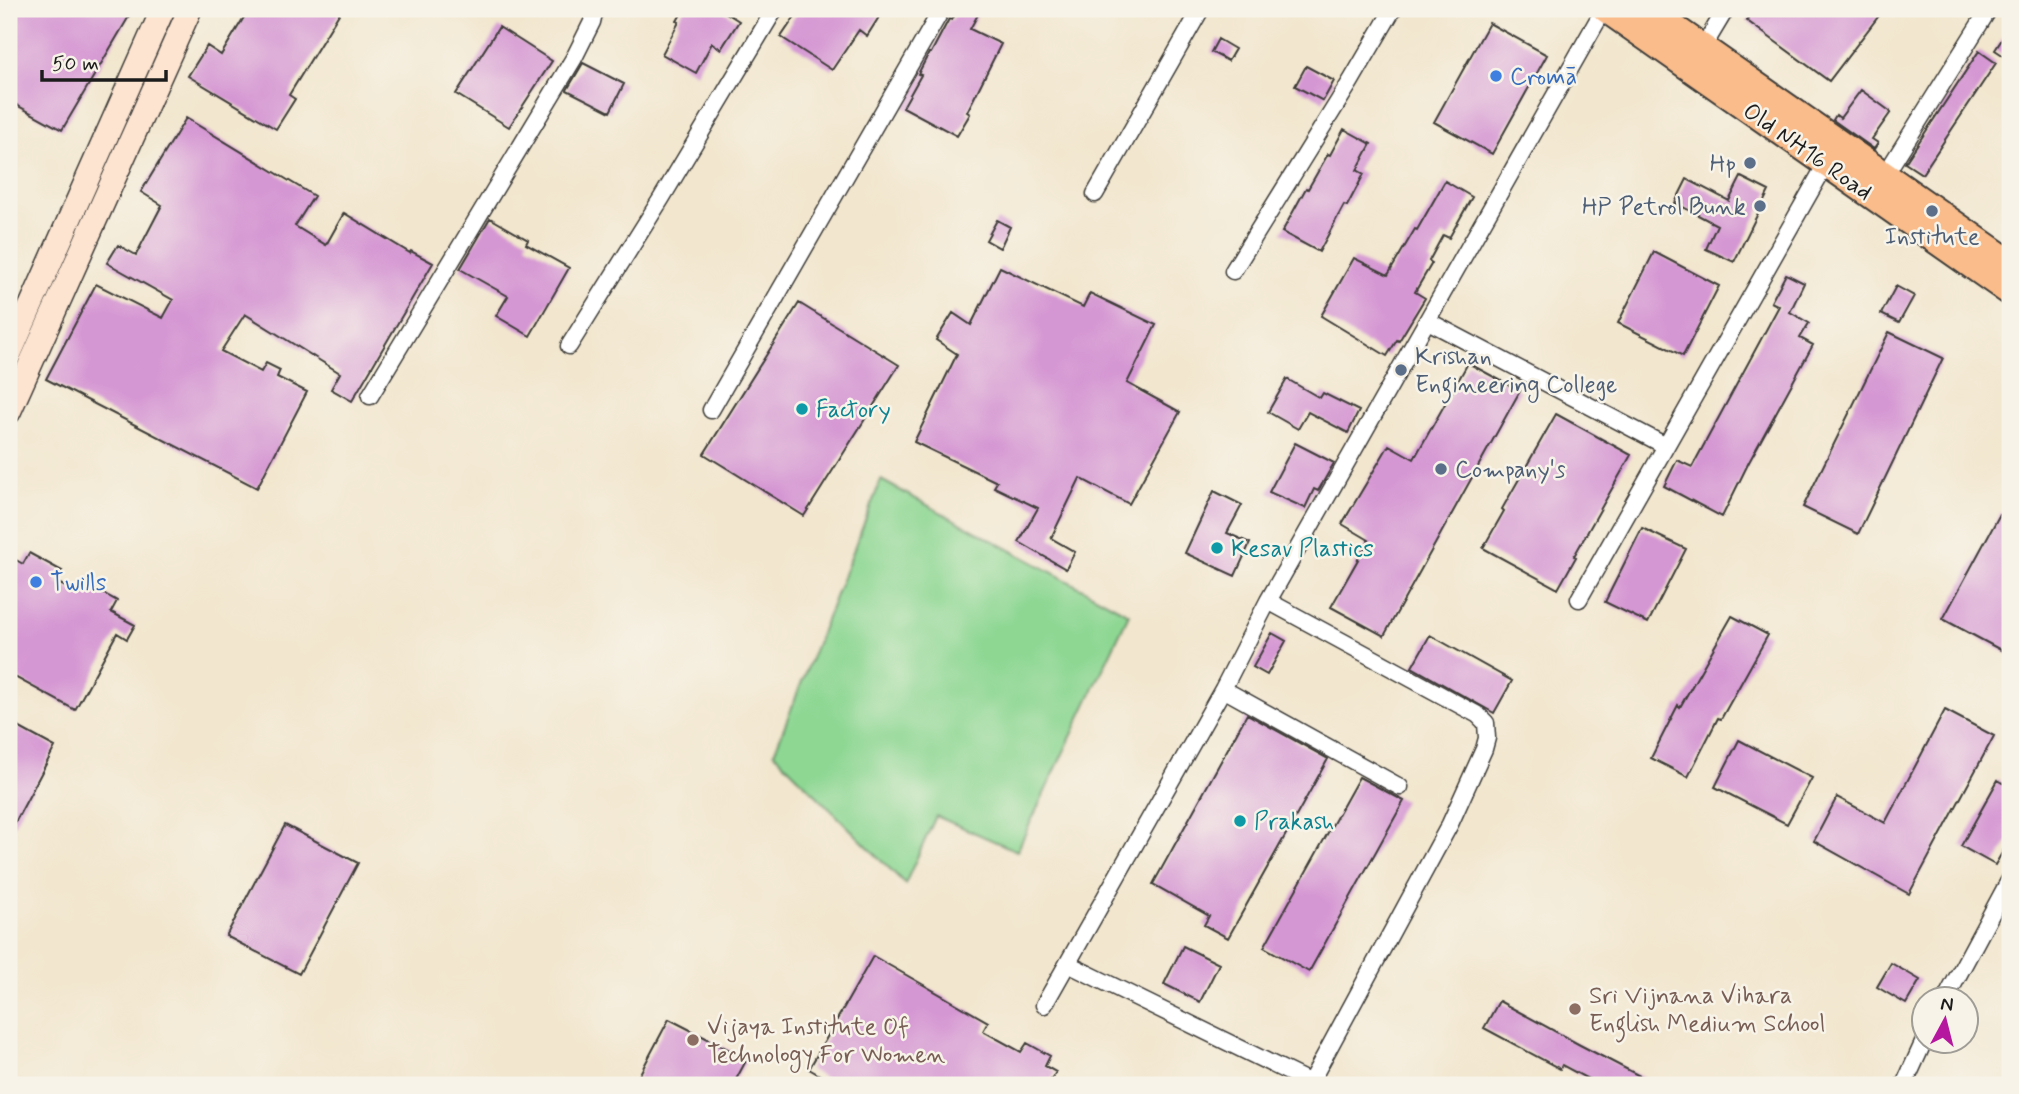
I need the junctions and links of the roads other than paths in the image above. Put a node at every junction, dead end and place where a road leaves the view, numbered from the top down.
1 (163, 9) edge
2 (190, 9) edge
3 (595, 9) edge
4 (775, 9) edge
5 (942, 9) edge
6 (1201, 9) edge
7 (1393, 9) edge
8 (1605, 9) edge
9 (1647, 9) edge
10 (1726, 9) edge
11 (1989, 9) edge
12 (1702, 48) junction
13 (1826, 164) junction
14 (1885, 175) junction
15 (1096, 194) dead end
16 (66, 225) junction
17 (89, 235) junction
18 (2010, 263) edge
19 (1233, 271) dead end
20 (2010, 292) edge
21 (1428, 321) junction
22 (569, 346) dead end
23 (9, 355) edge
24 (370, 396) dead end
25 (711, 410) dead end
26 (9, 412) edge
27 (1666, 446) junction
28 (1579, 599) dead end
29 (1268, 601) junction
30 (1223, 689) junction
31 (1400, 787) dead end
32 (2010, 879) edge
33 (1068, 964) junction
34 (1952, 986) edge
35 (1044, 1005) dead end
36 (1917, 1056) edge
37 (1312, 1084) edge
38 (1904, 1085) edge

1 - 16 main road
2 - 17 main road
3 - 24 street
4 - 22 street
5 - 25 street
6 - 15 street
7 - 19 street
8 - 13 main road, Old NH16 Road
8 - 21 street
9 - 12 main road, Old NH16 Road
10 - 12 street
11 - 14 street
12 - 14 main road, Old NH16 Road
13 - 20 main road, Old NH16 Road
13 - 27 street
14 - 18 main road, Old NH16 Road
16 - 17 main road
16 - 23 main road
17 - 26 main road
21 - 27 street
21 - 29 street
27 - 28 street
29 - 30 street
29 - 37 street
30 - 31 street
30 - 33 street
32 - 34 street
33 - 35 street
33 - 37 street
36 - 38 street

